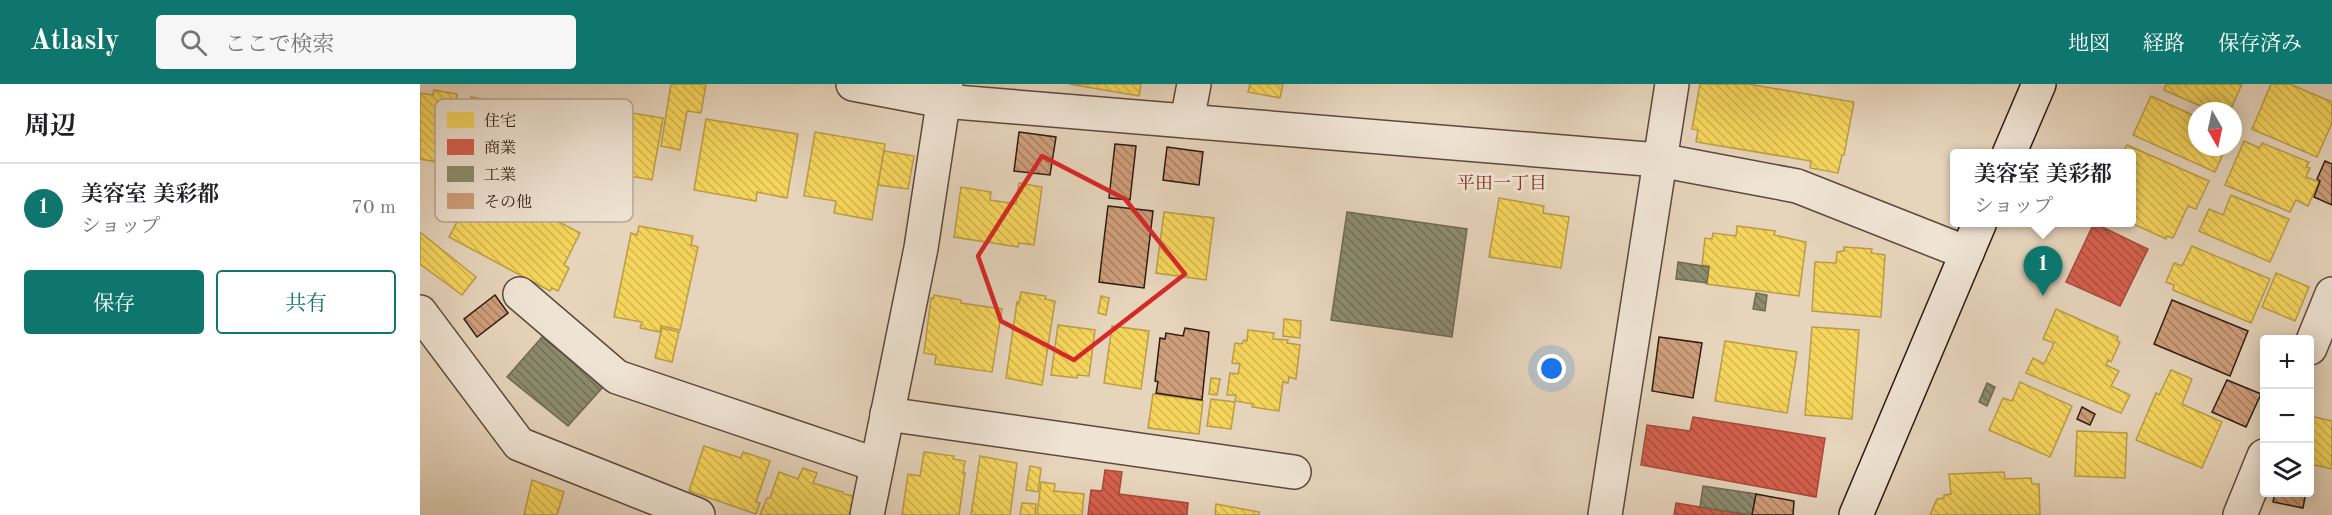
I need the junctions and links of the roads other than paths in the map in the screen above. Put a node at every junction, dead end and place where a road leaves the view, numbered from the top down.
1 (853, 84) edge
2 (1194, 84) edge
3 (1672, 84) edge
4 (2039, 84) edge
5 (944, 93) edge
6 (1187, 121) junction
7 (2011, 149) edge
8 (1659, 160) junction
9 (1978, 227) edge
10 (1967, 253) junction
11 (520, 294) dead end
12 (2332, 294) edge
13 (420, 312) edge
14 (2320, 334) edge
15 (887, 414) junction
16 (877, 465) junction
17 (2260, 468) edge
18 (1294, 472) dead end
19 (698, 515) edge
20 (867, 515) edge
21 (1605, 515) edge
22 (1856, 515) edge
23 (2240, 515) edge

1 - 5 street
2 - 6 street
3 - 8 street
4 - 7 street
5 - 6 street
5 - 15 street
6 - 8 street
8 - 10 street
8 - 21 street
9 - 10 street
10 - 22 street
11 - 16 street
12 - 14 street
13 - 19 street
15 - 16 street
15 - 18 street
16 - 20 street
17 - 23 street

